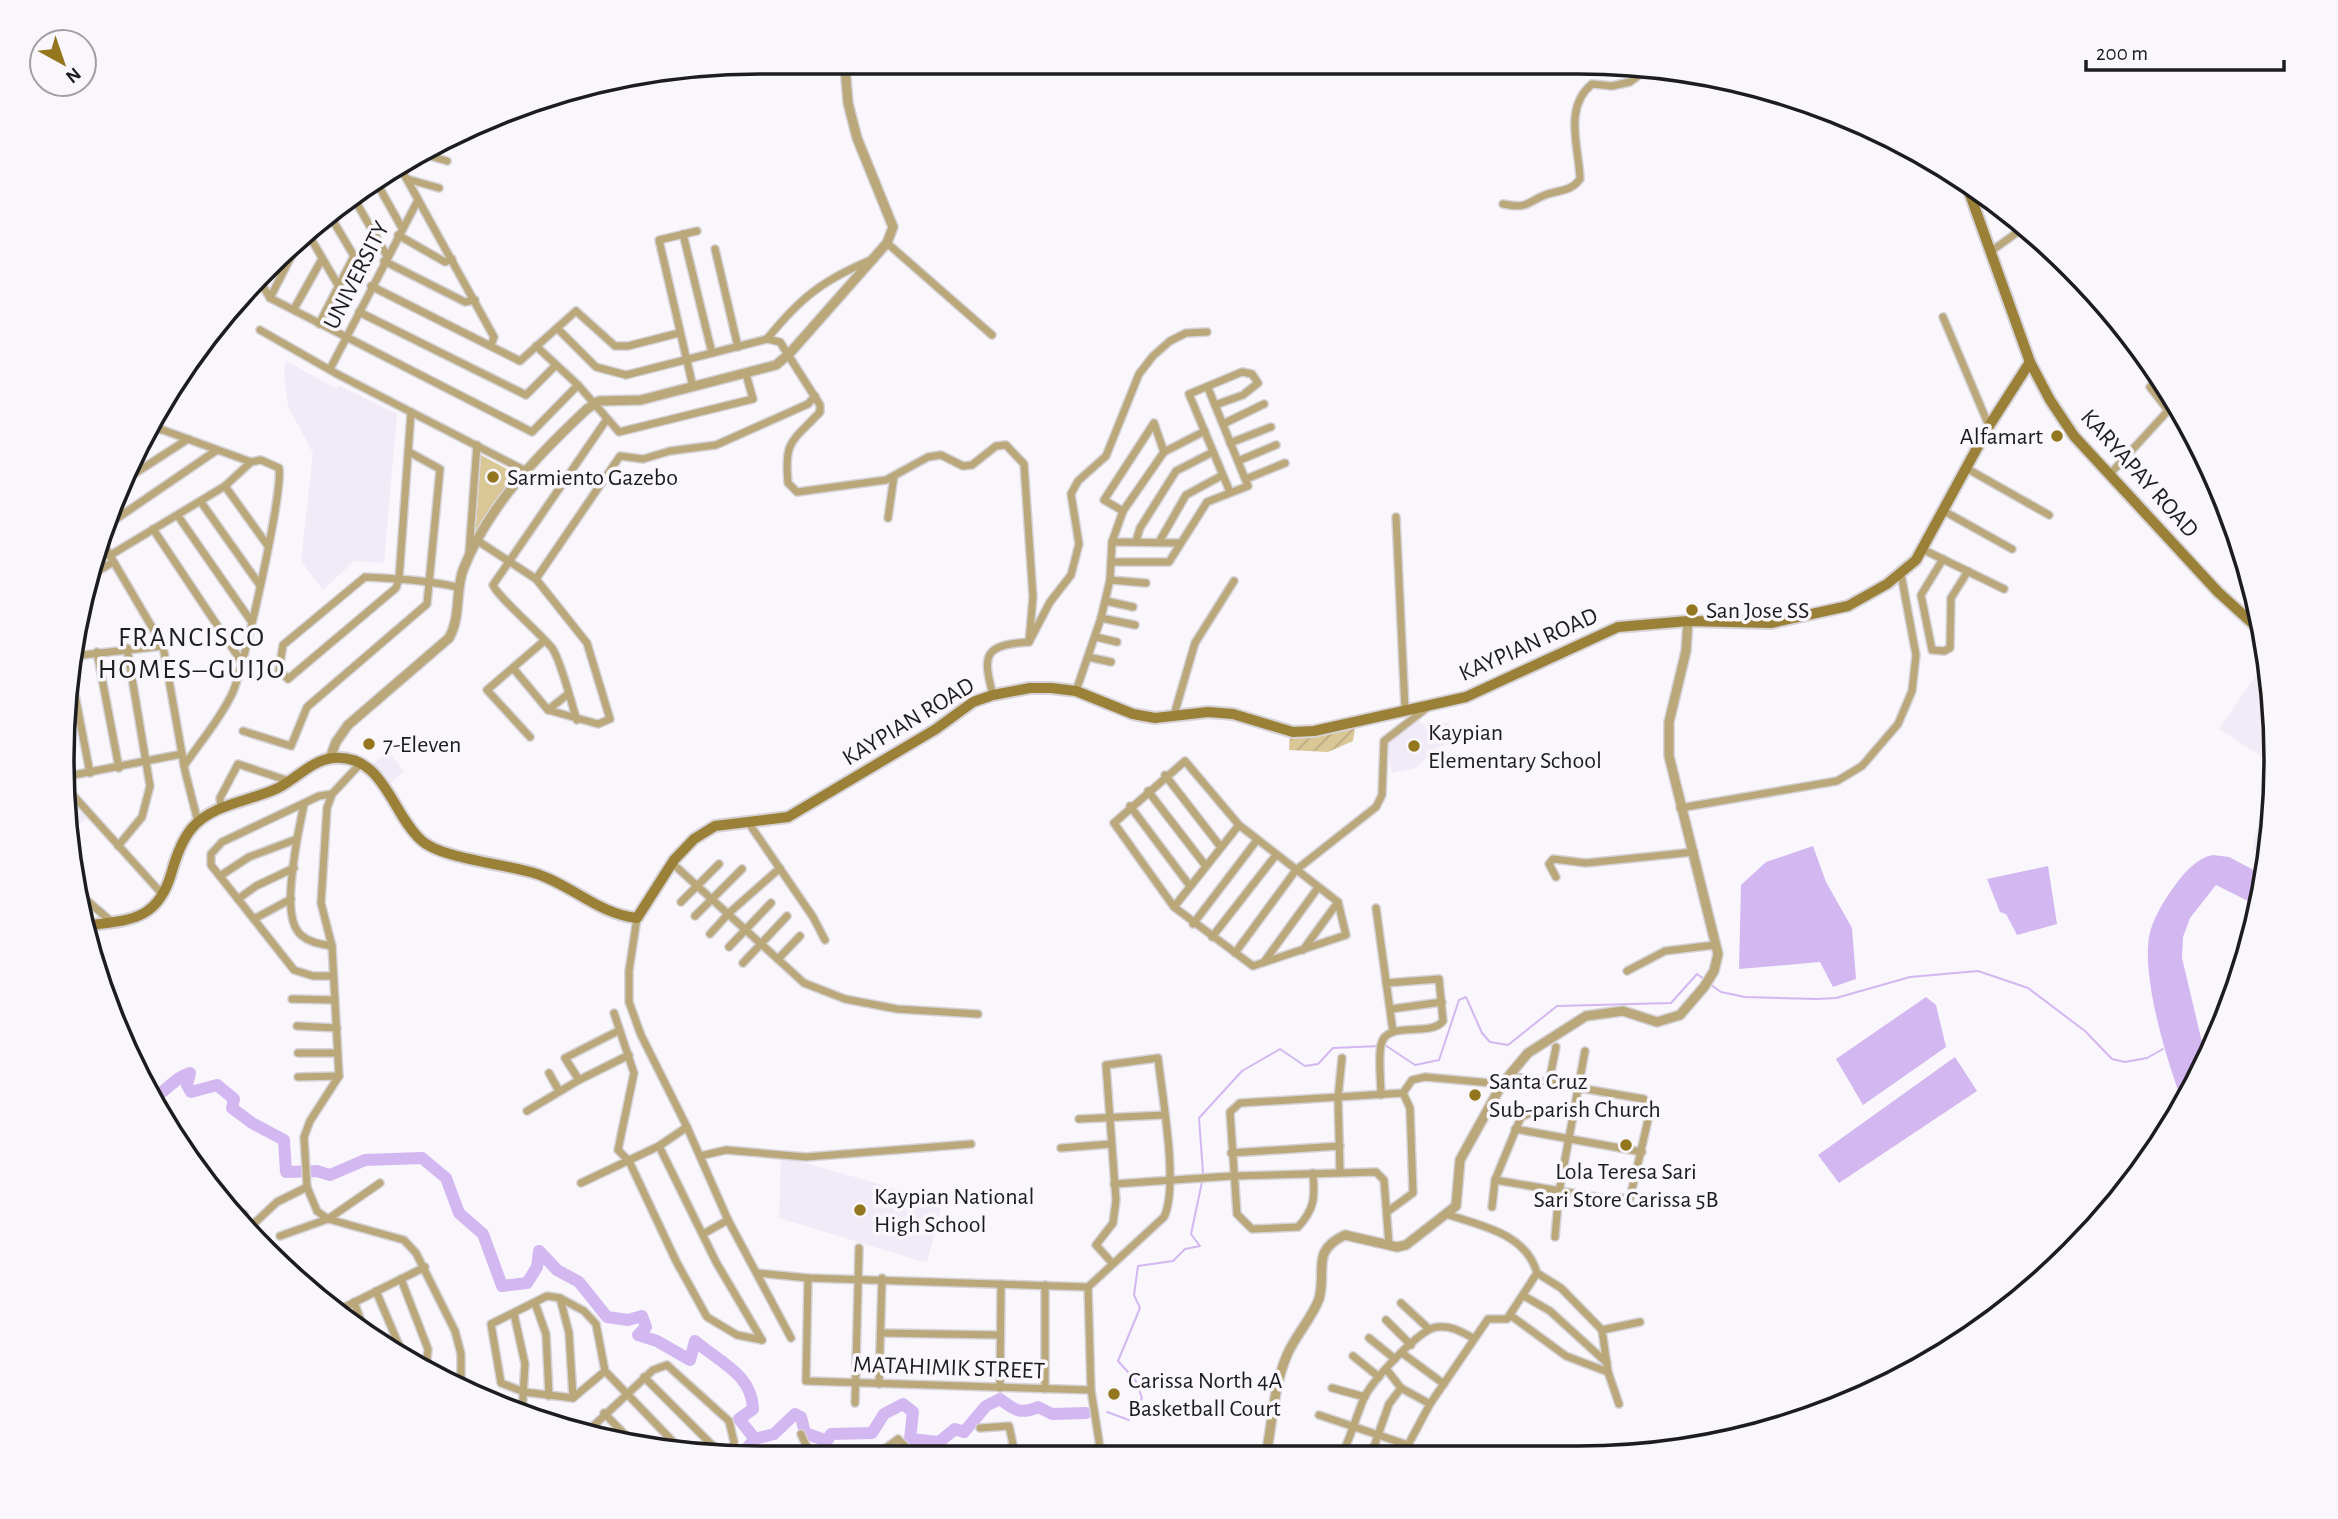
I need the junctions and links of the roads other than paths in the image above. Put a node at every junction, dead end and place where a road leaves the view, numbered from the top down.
1 (846, 74) edge
2 (1638, 76) edge
3 (432, 157) edge
4 (447, 161) dead end
5 (404, 173) edge
6 (407, 178) junction
7 (380, 188) edge
8 (439, 188) dead end
9 (1971, 197) edge
10 (418, 200) junction
11 (357, 204) edge
12 (1503, 204) dead end
13 (333, 222) edge
14 (402, 228) junction
15 (697, 231) dead end
16 (2017, 232) edge
17 (683, 234) junction
18 (398, 235) junction
19 (312, 240) edge
20 (887, 243) junction
21 (715, 248) dead end
22 (1990, 252) junction
23 (322, 259) junction
24 (385, 259) junction
25 (452, 259) junction
26 (873, 259) junction
27 (289, 260) edge
28 (338, 285) junction
29 (263, 286) edge
30 (371, 286) junction
31 (270, 298) junction
32 (475, 300) junction
33 (294, 309) junction
34 (359, 312) junction
35 (1943, 317) dead end
36 (319, 324) junction
37 (557, 328) junction
38 (260, 330) dead end
39 (1207, 332) dead end
40 (679, 333) junction
41 (992, 335) dead end
42 (345, 337) junction
43 (766, 339) junction
44 (491, 345) junction
45 (536, 346) junction
46 (738, 347) junction
47 (712, 353) junction
48 (789, 354) junction
49 (685, 359) junction
50 (2030, 362) junction
51 (556, 365) junction
52 (330, 369) junction
53 (747, 374) junction
54 (578, 385) junction
55 (2154, 386) edge
56 (693, 387) junction
57 (1208, 388) junction
58 (815, 396) junction
59 (594, 403) junction
60 (1264, 404) dead end
61 (1215, 405) junction
62 (2168, 410) joint
63 (411, 412) junction
64 (607, 419) junction
65 (1223, 424) junction
66 (1989, 426) junction
67 (1271, 427) dead end
68 (158, 430) edge
69 (1205, 431) junction
70 (188, 439) junction
71 (1230, 443) junction
72 (477, 445) junction
73 (1276, 445) dead end
74 (217, 450) junction
75 (409, 452) junction
76 (1164, 452) junction
77 (1213, 452) junction
78 (1238, 461) junction
79 (251, 463) junction
80 (1285, 463) dead end
81 (1966, 468) junction
82 (524, 470) junction
83 (137, 472) edge
84 (2111, 473) junction
85 (894, 476) junction
86 (1221, 476) junction
87 (1245, 479) junction
88 (225, 486) junction
89 (1230, 492) junction
90 (201, 502) junction
91 (1942, 510) junction
92 (1123, 511) junction
93 (2049, 515) dead end
94 (178, 516) junction
95 (1396, 517) dead end
96 (118, 518) edge
97 (888, 518) dead end
98 (153, 529) junction
99 (478, 541) junction
100 (1136, 541) junction
101 (1112, 542) junction
102 (1159, 542) junction
103 (1180, 542) junction
104 (268, 546) junction
105 (1922, 548) junction
106 (2012, 549) dead end
107 (106, 551) edge
108 (469, 556) junction
109 (111, 559) junction
110 (1943, 559) junction
111 (507, 561) junction
112 (1111, 562) junction
113 (102, 567) edge
114 (1968, 572) junction
115 (1901, 574) junction
116 (399, 579) junction
117 (536, 579) junction
118 (430, 580) junction
119 (1110, 580) junction
120 (1234, 581) dead end
121 (1146, 583) dead end
122 (259, 584) junction
123 (457, 587) junction
124 (2004, 589) dead end
125 (1105, 601) junction
126 (1133, 607) dead end
127 (1101, 618) junction
128 (2250, 620) edge
129 (251, 621) junction
130 (1689, 621) junction
131 (1135, 625) dead end
132 (1096, 637) junction
133 (544, 641) junction
134 (1029, 642) junction
135 (1117, 642) dead end
136 (163, 646) junction
137 (127, 648) junction
138 (97, 652) junction
139 (82, 655) edge
140 (1088, 657) junction
141 (240, 661) junction
142 (1111, 662) dead end
143 (513, 668) junction
144 (1076, 691) junction
145 (568, 694) junction
146 (993, 695) junction
147 (76, 701) edge
148 (1434, 702) junction
149 (1405, 709) junction
150 (548, 710) junction
151 (1174, 715) junction
152 (577, 720) junction
153 (243, 731) dead end
154 (530, 737) dead end
155 (182, 754) junction
156 (330, 758) junction
157 (145, 762) junction
158 (361, 763) junction
159 (184, 766) junction
160 (119, 768) junction
161 (90, 773) junction
162 (74, 775) edge
163 (1165, 775) junction
164 (289, 781) junction
165 (1147, 791) junction
166 (332, 794) junction
167 (75, 797) edge
168 (304, 804) junction
169 (1130, 806) junction
170 (1680, 808) junction
171 (221, 809) junction
172 (198, 822) junction
173 (748, 822) junction
174 (1239, 825) junction
175 (297, 839) junction
176 (1257, 840) junction
177 (118, 846) junction
178 (1220, 846) junction
179 (1693, 852) junction
180 (1276, 855) junction
181 (673, 863) junction
182 (719, 864) dead end
183 (1205, 865) junction
184 (780, 868) junction
185 (294, 869) junction
186 (743, 869) dead end
187 (1296, 870) junction
188 (220, 876) junction
189 (1556, 877) dead end
190 (697, 884) junction
191 (1190, 886) junction
192 (1317, 889) junction
193 (163, 895) junction
194 (713, 897) junction
195 (238, 899) junction
196 (291, 899) junction
197 (89, 902) edge
198 (681, 902) dead end
199 (1338, 902) junction
200 (771, 903) dead end
201 (1174, 907) junction
202 (1376, 908) dead end
203 (729, 913) junction
204 (695, 916) dead end
205 (787, 916) dead end
206 (637, 918) junction
207 (254, 919) junction
208 (112, 922) junction
209 (94, 924) edge
210 (1193, 924) junction
211 (746, 927) junction
212 (710, 934) dead end
213 (800, 936) dead end
214 (1212, 937) junction
215 (825, 940) dead end
216 (762, 942) junction
217 (1715, 945) junction
218 (332, 946) junction
219 (729, 947) dead end
220 (1303, 950) junction
221 (1235, 953) junction
222 (778, 959) junction
223 (743, 963) dead end
224 (1263, 963) junction
225 (1627, 971) dead end
226 (333, 976) junction
227 (1386, 983) junction
228 (292, 999) dead end
229 (335, 1000) junction
230 (1442, 1002) junction
231 (1391, 1009) junction
232 (614, 1013) dead end
233 (978, 1014) dead end
234 (297, 1026) dead end
235 (337, 1028) junction
236 (618, 1031) junction
237 (1394, 1032) junction
238 (641, 1035) junction
239 (625, 1044) junction
240 (1556, 1047) dead end
241 (1585, 1051) dead end
242 (298, 1053) dead end
243 (337, 1053) junction
244 (629, 1055) junction
245 (1342, 1058) dead end
246 (548, 1073) dead end
247 (339, 1076) junction
248 (1509, 1076) junction
249 (298, 1077) dead end
250 (579, 1080) junction
251 (1549, 1082) junction
252 (1502, 1084) junction
253 (1577, 1088) junction
254 (559, 1091) junction
255 (1403, 1093) junction
256 (1381, 1095) junction
257 (1338, 1097) junction
258 (527, 1111) dead end
259 (1164, 1115) junction
260 (1573, 1116) junction
261 (1108, 1118) junction
262 (1079, 1119) dead end
263 (687, 1127) junction
264 (1515, 1129) junction
265 (1569, 1139) junction
266 (971, 1144) dead end
267 (1111, 1144) junction
268 (659, 1146) junction
269 (1340, 1146) junction
270 (1060, 1148) dead end
271 (1642, 1152) junction
272 (1231, 1153) junction
273 (700, 1156) junction
274 (629, 1161) junction
275 (1340, 1173) junction
276 (1313, 1174) junction
277 (1232, 1176) junction
278 (1170, 1180) junction
279 (1495, 1180) junction
280 (581, 1182) dead end
281 (380, 1183) dead end
282 (1114, 1184) junction
283 (307, 1187) junction
284 (1559, 1192) junction
285 (1492, 1207) dead end
286 (1387, 1212) junction
287 (1446, 1214) junction
288 (328, 1219) junction
289 (728, 1220) junction
290 (254, 1223) edge
291 (703, 1234) junction
292 (280, 1236) dead end
293 (1555, 1237) dead end
294 (1390, 1245) junction
295 (859, 1248) dead end
296 (1113, 1265) junction
297 (425, 1267) junction
298 (757, 1273) junction
299 (1537, 1273) junction
300 (859, 1277) junction
301 (808, 1278) junction
302 (882, 1278) junction
303 (401, 1279) junction
304 (1001, 1284) junction
305 (1045, 1285) junction
306 (1088, 1287) junction
307 (376, 1291) junction
308 (1524, 1296) junction
309 (560, 1298) junction
310 (354, 1302) junction
311 (535, 1303) junction
312 (1401, 1303) dead end
313 (345, 1306) edge
314 (514, 1314) junction
315 (1510, 1315) junction
316 (359, 1317) edge
317 (1386, 1320) dead end
318 (1640, 1322) dead end
319 (1429, 1329) junction
320 (1602, 1330) junction
321 (881, 1334) junction
322 (1000, 1335) junction
323 (791, 1338) dead end
324 (1369, 1338) dead end
325 (1473, 1338) junction
326 (398, 1343) edge
327 (1411, 1345) junction
328 (1402, 1353) junction
329 (1353, 1356) dead end
330 (1395, 1359) junction
331 (427, 1360) edge
332 (1607, 1363) junction
333 (1387, 1370) junction
334 (606, 1371) junction
335 (1608, 1372) junction
336 (461, 1377) edge
337 (644, 1377) junction
338 (1379, 1377) junction
339 (855, 1383) junction
340 (879, 1384) junction
341 (1444, 1384) junction
342 (1000, 1388) junction
343 (1332, 1388) dead end
344 (1401, 1388) junction
345 (1045, 1389) junction
346 (1091, 1390) junction
347 (524, 1392) junction
348 (628, 1393) junction
349 (549, 1396) junction
350 (1365, 1397) junction
351 (573, 1398) junction
352 (523, 1403) edge
353 (855, 1403) dead end
354 (1430, 1404) junction
355 (1619, 1404) dead end
356 (604, 1413) junction
357 (1319, 1415) dead end
358 (594, 1425) edge
359 (1355, 1426) junction
360 (980, 1428) dead end
361 (621, 1431) edge
362 (1376, 1433) junction
363 (801, 1434) dead end
364 (671, 1440) edge
365 (711, 1444) edge
366 (733, 1445) edge
367 (1409, 1445) joint
368 (806, 1446) edge
369 (888, 1446) edge
370 (902, 1446) edge
371 (1012, 1446) edge
372 (1100, 1446) edge
373 (1267, 1446) edge
374 (1346, 1446) edge
375 (1373, 1446) edge

1 - 20 street
2 - 12 street
3 - 4 street
5 - 6 street
6 - 8 street
6 - 10 street
7 - 14 street
9 - 22 main road, KARYAPAY ROAD
10 - 14 street, UNIVERSITY
10 - 25 street
11 - 24 street
13 - 28 street
14 - 18 street, UNIVERSITY
15 - 17 street
16 - 22 street
17 - 40 street
17 - 47 street
18 - 24 street, UNIVERSITY
18 - 25 street
19 - 23 street
20 - 26 street
20 - 41 street
21 - 46 street
22 - 50 main road, KARYAPAY ROAD
23 - 28 street
23 - 33 street
24 - 30 street, UNIVERSITY
24 - 32 street
25 - 32 street
26 - 43 street
26 - 48 street
27 - 31 street
28 - 36 street
29 - 31 street
30 - 34 street, UNIVERSITY
30 - 44 street
31 - 33 street
32 - 44 street
33 - 36 street
34 - 42 street, UNIVERSITY
34 - 51 street
35 - 66 street
36 - 42 street
37 - 40 street
37 - 45 street
37 - 49 street
38 - 52 street
39 - 134 street
40 - 49 street
42 - 52 street, UNIVERSITY
42 - 54 street
43 - 46 street
43 - 48 street
44 - 45 street
45 - 51 street
46 - 47 street
47 - 49 street
48 - 53 street
48 - 58 street
49 - 56 street
50 - 66 main road, KAYPIAN ROAD
50 - 84 main road, KARYAPAY ROAD
51 - 54 street
52 - 63 street
53 - 56 street
53 - 64 street
54 - 59 street
55 - 62 street
56 - 59 street
57 - 61 street
57 - 61 street
57 - 69 street
58 - 85 street
58 - 117 street
59 - 64 street
59 - 82 street
60 - 65 street
61 - 65 street
62 - 84 street
63 - 72 street
63 - 75 street
64 - 111 street
65 - 71 street
66 - 81 main road, KAYPIAN ROAD
67 - 71 street
68 - 70 street
69 - 76 street
69 - 77 street
70 - 74 street
70 - 83 street
71 - 78 street
72 - 82 street
72 - 108 street
73 - 78 street
74 - 79 street
74 - 96 street
75 - 116 street
75 - 118 street
76 - 92 street
76 - 92 street
77 - 86 street
77 - 100 street
78 - 87 street
79 - 88 street
79 - 104 street
80 - 87 street
81 - 91 main road, KAYPIAN ROAD
81 - 93 street
82 - 99 street
84 - 128 main road, KARYAPAY ROAD
85 - 97 street
85 - 134 street
86 - 89 street
86 - 102 street
87 - 89 street
88 - 90 street
88 - 104 street
89 - 103 street
90 - 94 street
90 - 122 street
91 - 105 main road, KAYPIAN ROAD
91 - 106 street
92 - 101 street
94 - 98 street
94 - 129 street
95 - 149 street
98 - 109 street
98 - 141 street
99 - 108 street
99 - 111 street
100 - 101 street
100 - 102 street
101 - 112 street
102 - 103 street
103 - 112 street
104 - 122 street
105 - 110 street
105 - 115 main road, KAYPIAN ROAD
107 - 109 street
108 - 123 street
109 - 113 street
109 - 136 street
110 - 114 street
110 - 114 street
111 - 117 street
111 - 133 street
112 - 119 street
114 - 124 street
115 - 130 main road, KAYPIAN ROAD
115 - 170 street
116 - 116 street
116 - 118 street
117 - 152 street
118 - 123 street
118 - 153 street
119 - 121 street
119 - 125 street
120 - 151 street
122 - 129 street
123 - 156 street
125 - 126 street
125 - 127 street
127 - 131 street
127 - 132 street
129 - 141 street
130 - 148 main road, KAYPIAN ROAD
130 - 170 street
132 - 135 street
132 - 140 street
133 - 143 street
133 - 145 street
134 - 146 street
136 - 137 street
136 - 155 street
137 - 138 street
137 - 157 street
138 - 139 street
138 - 160 street
140 - 142 street
140 - 144 street
141 - 159 street
143 - 150 street
143 - 154 street
144 - 146 main road, KAYPIAN ROAD
144 - 151 main road, KAYPIAN ROAD
145 - 150 street
145 - 152 street
146 - 173 main road, KAYPIAN ROAD
147 - 161 street
148 - 149 main road, KAYPIAN ROAD
148 - 187 street
149 - 151 main road, KAYPIAN ROAD
150 - 152 street
155 - 157 street
155 - 159 street
156 - 158 main road
156 - 164 main road
157 - 160 street
157 - 177 street
158 - 166 street
158 - 206 main road
159 - 172 street
160 - 161 street
161 - 162 street
163 - 165 street
163 - 174 street
163 - 178 street
164 - 171 main road
164 - 171 street
165 - 169 street
165 - 183 street
166 - 168 street
166 - 218 street
167 - 177 street
168 - 175 street
168 - 188 street
169 - 191 street
169 - 201 street
170 - 179 street
171 - 172 main road
172 - 193 main road
173 - 181 main road, KAYPIAN ROAD
173 - 184 street
174 - 176 street
174 - 178 street
175 - 185 street
175 - 188 street
176 - 180 street
176 - 210 street
177 - 193 street
178 - 183 street
179 - 189 street
179 - 217 street
180 - 187 street
180 - 214 street
181 - 190 street
181 - 206 main road, KAYPIAN ROAD
182 - 190 street
183 - 191 street
184 - 203 street
184 - 215 street
185 - 195 street
185 - 196 street
186 - 194 street
187 - 192 street
187 - 221 street
188 - 195 street
190 - 194 street
190 - 198 street
191 - 201 street
192 - 199 street
192 - 224 street
193 - 208 main road
194 - 203 street
194 - 204 street
195 - 207 street
196 - 207 street
196 - 218 street
197 - 208 street
199 - 220 street
199 - 220 street
200 - 211 street
201 - 210 street
202 - 227 street
203 - 211 street
203 - 212 street
205 - 216 street
206 - 238 street
207 - 226 street
208 - 209 main road
210 - 214 street
211 - 216 street
211 - 219 street
213 - 222 street
214 - 221 street
216 - 222 street
216 - 223 street
217 - 225 street
217 - 248 street
218 - 226 street
220 - 224 street
221 - 224 street
222 - 233 street
226 - 229 street
227 - 230 street
227 - 231 street
228 - 229 street
229 - 235 street
230 - 231 street
230 - 237 street
231 - 237 street
232 - 236 street
234 - 235 street
235 - 243 street
236 - 239 street
236 - 250 street
237 - 256 street
238 - 239 street
238 - 263 street
239 - 244 street
240 - 251 street
241 - 253 street
242 - 243 street
243 - 247 street
244 - 250 street
244 - 274 street
245 - 257 street
246 - 254 street
247 - 249 street
247 - 283 street
248 - 251 street
248 - 252 street
250 - 254 street
251 - 253 street
252 - 255 street
252 - 287 street
253 - 260 street
253 - 271 street
254 - 258 street
255 - 256 street
255 - 286 street
256 - 257 street
257 - 269 street
257 - 272 street
259 - 261 street
259 - 261 street
259 - 278 street
260 - 264 street
260 - 265 street
261 - 262 street
261 - 267 street
263 - 268 street
263 - 273 street
264 - 265 street
264 - 279 street
265 - 271 street
265 - 284 street
266 - 273 street
267 - 270 street
267 - 282 street
268 - 274 street
268 - 291 street
269 - 272 street
269 - 275 street
271 - 284 street
272 - 277 street
273 - 289 street
274 - 280 street
274 - 291 street
275 - 276 street
275 - 286 street
276 - 277 street
276 - 277 street
277 - 278 street
278 - 282 street
278 - 296 street
279 - 284 street
279 - 285 street
281 - 288 street
282 - 296 street
283 - 288 street
283 - 290 street
284 - 293 street
286 - 294 street
287 - 294 street
287 - 299 street
288 - 292 street
288 - 297 street
289 - 291 street
289 - 298 street
294 - 373 street
295 - 300 street
296 - 306 street
297 - 303 street
297 - 336 street
298 - 301 street
298 - 323 street
299 - 308 street
299 - 320 street
300 - 301 street
300 - 302 street
300 - 339 street
301 - 339 street, MATAHIMIK STREET
302 - 304 street
302 - 321 street
303 - 307 street
303 - 331 street
304 - 305 street
304 - 322 street
305 - 306 street
305 - 345 street
306 - 346 street
307 - 310 street
307 - 326 street
308 - 315 street
308 - 332 street
309 - 311 street
309 - 334 street
309 - 351 street
310 - 313 street
310 - 316 street
311 - 314 street
311 - 349 street
312 - 319 street
314 - 347 street
314 - 347 street
315 - 325 street
315 - 335 street
317 - 327 street
318 - 320 street
319 - 325 street
319 - 327 street
320 - 332 street
321 - 322 street
321 - 340 street
322 - 342 street
324 - 330 street
325 - 341 street
327 - 328 street
328 - 330 street
328 - 341 street
329 - 338 street
330 - 333 street
332 - 335 street
333 - 338 street
333 - 344 street
334 - 348 street
334 - 351 street
335 - 355 street
337 - 348 street
337 - 365 street
337 - 366 street
338 - 350 street
339 - 340 street, MATAHIMIK STREET
339 - 353 street
340 - 342 street, MATAHIMIK STREET
341 - 354 street
342 - 345 street, MATAHIMIK STREET
343 - 350 street
344 - 354 street
344 - 362 street
345 - 346 street, MATAHIMIK STREET
346 - 372 street
347 - 349 street
347 - 352 street
348 - 356 street
348 - 364 street
349 - 351 street
350 - 359 street
354 - 367 street
356 - 358 street
356 - 361 street
357 - 359 street
359 - 362 street
359 - 374 street
360 - 371 street
362 - 367 street
362 - 375 street
363 - 368 street
369 - 370 street

